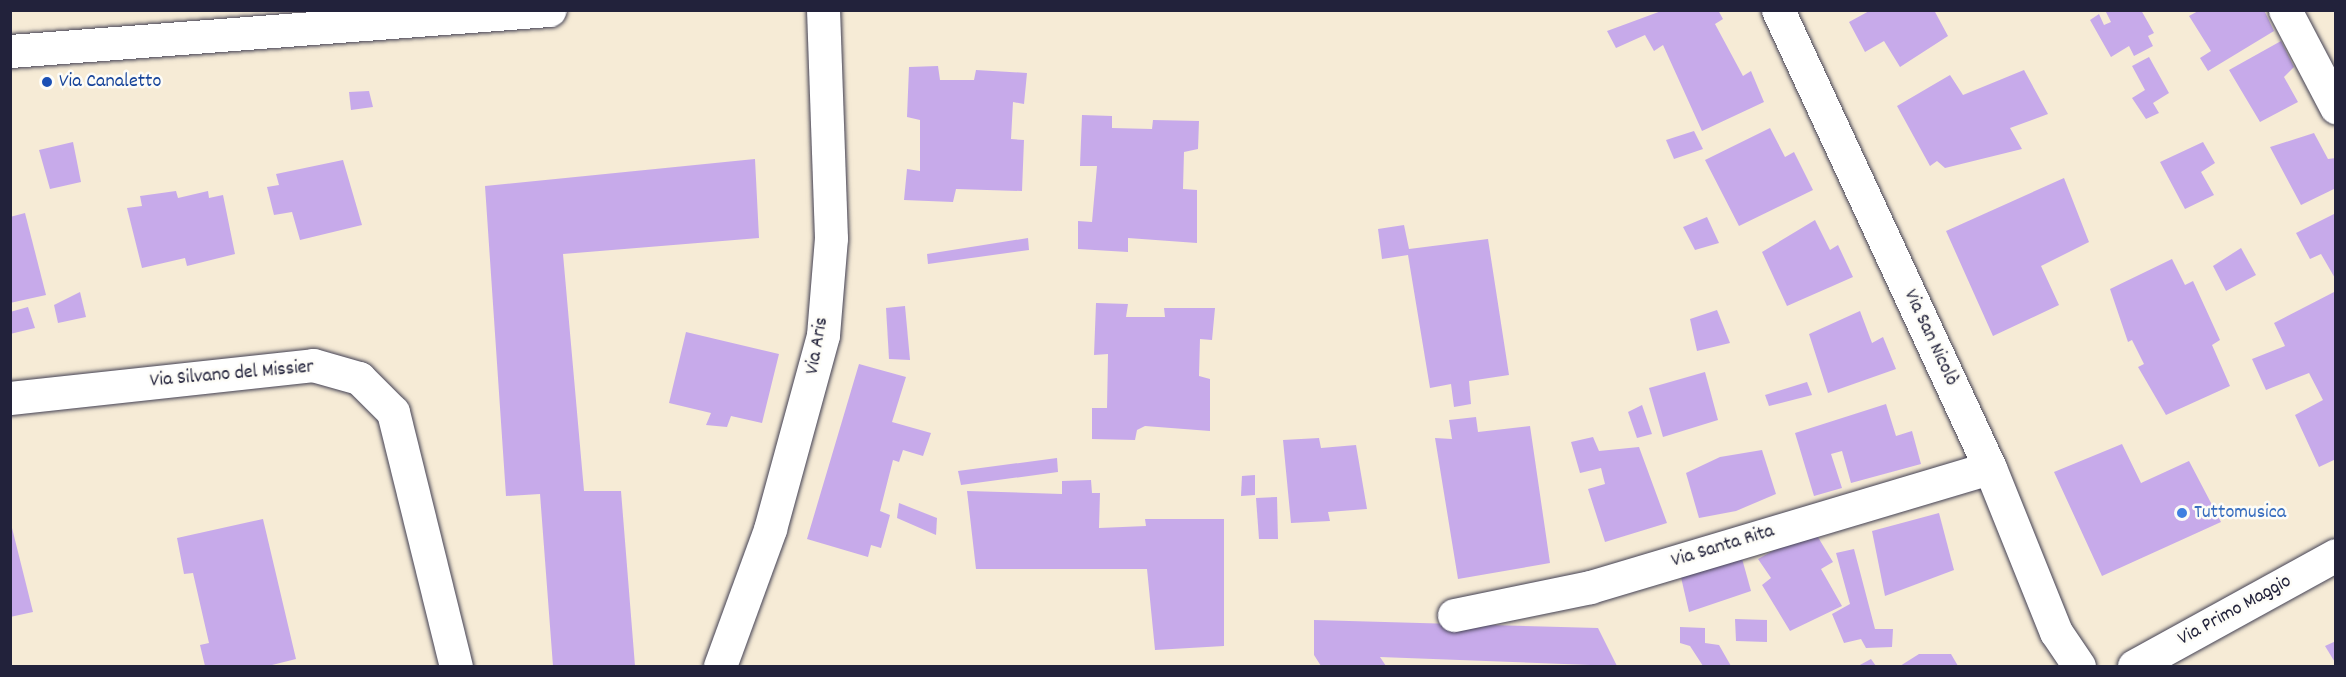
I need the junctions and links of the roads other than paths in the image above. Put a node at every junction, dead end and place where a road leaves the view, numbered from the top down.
1 (549, 10) edge
2 (823, 10) edge
3 (1778, 10) edge
4 (2285, 10) edge
5 (10, 51) edge
6 (2336, 107) edge
7 (10, 398) edge
8 (1990, 468) junction
9 (2336, 555) edge
10 (1454, 615) dead end
11 (456, 666) edge
12 (720, 666) edge
13 (2079, 666) edge
14 (2134, 666) edge

1 - 5 street
2 - 12 street, Via Aris
3 - 8 street, Via San Nicolò
4 - 6 street
7 - 11 street, Via Silvano del Missier
8 - 10 street, Via Santa Rita
8 - 13 street, Via San Nicolò
9 - 14 street, Via Primo Maggio

